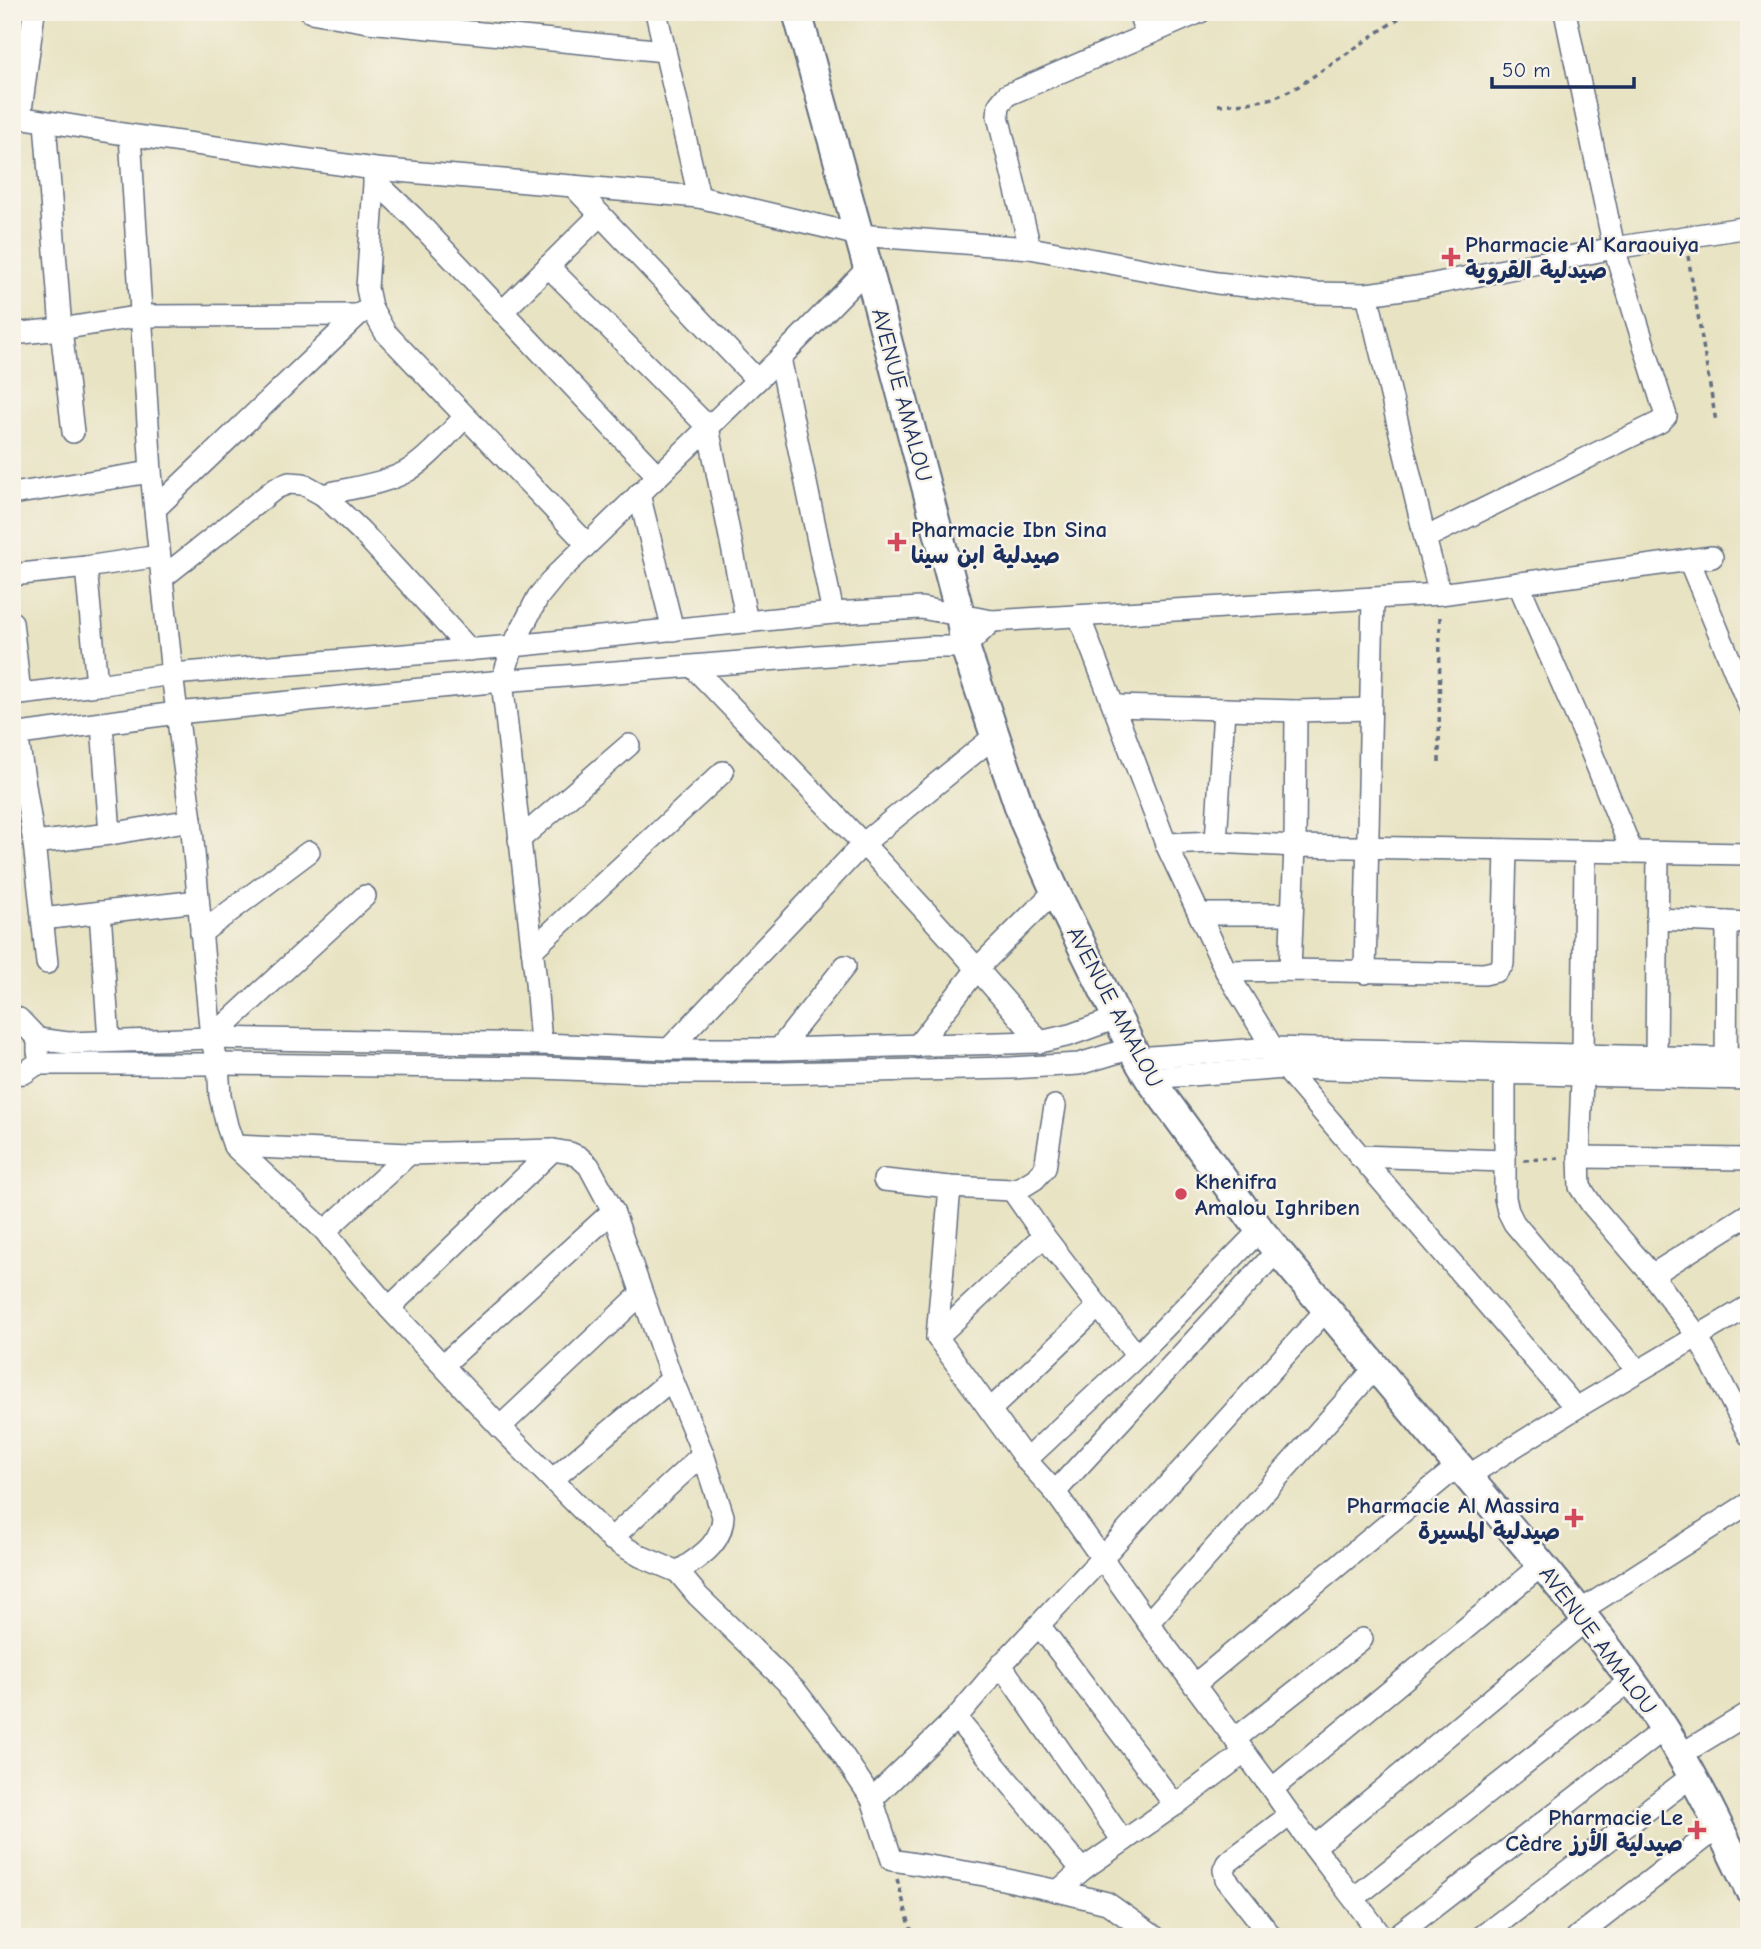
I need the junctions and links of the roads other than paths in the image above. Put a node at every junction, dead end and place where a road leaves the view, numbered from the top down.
1 (34, 12) edge
2 (311, 12) edge
3 (656, 12) edge
4 (797, 12) edge
5 (1139, 12) edge
6 (1200, 12) edge
7 (1565, 12) edge
8 (1146, 34) junction
9 (665, 51) junction
10 (16, 117) edge
11 (45, 122) junction
12 (130, 135) junction
13 (374, 174) junction
14 (573, 186) junction
15 (699, 197) junction
16 (600, 215) junction
17 (1749, 227) edge
18 (859, 235) junction
19 (1030, 248) junction
20 (1614, 248) junction
21 (548, 266) junction
22 (868, 268) junction
23 (1367, 294) junction
24 (365, 311) junction
25 (502, 312) junction
26 (141, 316) junction
27 (61, 329) junction
28 (12, 334) edge
29 (780, 358) junction
30 (757, 380) junction
31 (465, 417) junction
32 (708, 427) junction
33 (73, 432) dead end
34 (151, 472) junction
35 (658, 476) junction
36 (12, 494) edge
37 (639, 494) junction
38 (323, 495) junction
39 (155, 509) junction
40 (1425, 538) junction
41 (587, 544) junction
42 (159, 556) junction
43 (1712, 557) dead end
44 (1689, 560) junction
45 (86, 567) junction
46 (12, 575) edge
47 (162, 578) junction
48 (1518, 583) junction
49 (1440, 594) junction
50 (1373, 598) junction
51 (834, 613) junction
52 (960, 614) junction
53 (1079, 616) junction
54 (992, 621) junction
55 (12, 622) edge
56 (747, 622) junction
57 (673, 630) junction
58 (513, 646) junction
59 (965, 646) junction
60 (470, 650) junction
61 (693, 667) junction
62 (172, 674) junction
63 (502, 681) junction
64 (97, 685) junction
65 (16, 694) edge
66 (1114, 706) junction
67 (1749, 706) edge
68 (1224, 709) junction
69 (1370, 709) junction
70 (1296, 711) junction
71 (177, 713) junction
72 (102, 724) junction
73 (15, 734) edge
74 (996, 735) junction
75 (629, 745) dead end
76 (723, 772) dead end
77 (191, 820) junction
78 (110, 834) junction
79 (519, 840) junction
80 (1216, 842) junction
81 (34, 843) junction
82 (864, 843) junction
83 (1166, 844) junction
84 (1295, 846) junction
85 (1368, 847) junction
86 (1506, 850) junction
87 (309, 852) dead end
88 (1585, 852) junction
89 (1632, 852) junction
90 (1658, 853) junction
91 (1749, 854) edge
92 (1055, 891) junction
93 (365, 896) dead end
94 (198, 901) junction
95 (100, 912) junction
96 (1199, 914) junction
97 (1291, 914) junction
98 (42, 919) junction
99 (1657, 919) junction
100 (1727, 922) junction
101 (1749, 923) edge
102 (201, 933) junction
103 (531, 950) junction
104 (47, 962) dead end
105 (845, 966) dead end
106 (978, 968) junction
107 (1290, 970) junction
108 (1226, 971) junction
109 (1365, 973) junction
110 (12, 1016) edge
111 (1117, 1018) junction
112 (211, 1038) junction
113 (38, 1039) junction
114 (109, 1040) junction
115 (1040, 1042) junction
116 (541, 1044) junction
117 (917, 1045) junction
118 (669, 1048) junction
119 (1272, 1048) junction
120 (779, 1049) junction
121 (1656, 1057) junction
122 (1749, 1059) edge
123 (1139, 1061) junction
124 (37, 1064) junction
125 (218, 1064) junction
126 (1583, 1065) junction
127 (1284, 1068) junction
128 (1726, 1068) junction
129 (1505, 1073) junction
130 (12, 1074) edge
131 (1749, 1079) edge
132 (1055, 1106) dead end
133 (234, 1146) junction
134 (553, 1150) junction
135 (409, 1154) junction
136 (1359, 1156) junction
137 (1579, 1157) junction
138 (1749, 1159) edge
139 (1504, 1161) junction
140 (884, 1180) dead end
141 (950, 1187) junction
142 (1012, 1190) junction
143 (613, 1211) junction
144 (1749, 1214) edge
145 (325, 1231) junction
146 (1044, 1236) junction
147 (1268, 1241) junction
148 (1651, 1275) junction
149 (642, 1294) junction
150 (1749, 1306) edge
151 (1098, 1307) junction
152 (389, 1308) junction
153 (1326, 1310) junction
154 (1697, 1335) junction
155 (937, 1337) junction
156 (1137, 1356) junction
157 (443, 1365) junction
158 (1376, 1367) junction
159 (1638, 1371) junction
160 (672, 1379) junction
161 (1743, 1407) edge
162 (1576, 1408) junction
163 (990, 1410) junction
164 (500, 1427) junction
165 (1749, 1435) edge
166 (703, 1454) junction
167 (1026, 1460) junction
168 (1463, 1471) junction
169 (553, 1479) junction
170 (1055, 1492) junction
171 (1749, 1503) edge
172 (611, 1539) junction
173 (1101, 1559) junction
174 (1542, 1564) junction
175 (678, 1572) junction
176 (1583, 1615) junction
177 (1148, 1623) junction
178 (1039, 1625) junction
179 (1362, 1639) dead end
180 (1001, 1665) junction
181 (1631, 1680) junction
182 (1194, 1685) junction
183 (1749, 1713) edge
184 (956, 1718) junction
185 (1664, 1729) junction
186 (1240, 1746) junction
187 (1686, 1766) junction
188 (1272, 1788) junction
189 (872, 1799) junction
190 (1175, 1805) junction
191 (1290, 1815) junction
192 (1719, 1827) junction
193 (1123, 1841) junction
194 (1314, 1847) junction
195 (1082, 1870) junction
196 (1749, 1889) edge
197 (1058, 1891) junction
198 (1354, 1898) junction
199 (1155, 1937) edge
200 (1272, 1937) edge
201 (1382, 1937) edge
202 (1395, 1937) edge
203 (1481, 1937) edge
204 (1577, 1937) edge

1 - 10 street
2 - 9 street
3 - 9 street
4 - 18 main road, AVENUE AMALOU
5 - 8 street
6 - 8 street
7 - 20 street
8 - 19 street
9 - 15 street
10 - 11 street
11 - 12 street
11 - 27 street
12 - 13 street
12 - 26 street
13 - 14 street
13 - 24 street
13 - 25 street
14 - 15 street
14 - 16 street
15 - 18 street
16 - 21 street
16 - 30 street
17 - 20 street
18 - 19 street
18 - 22 main road, AVENUE AMALOU
19 - 23 street
20 - 23 street
20 - 40 street
21 - 25 street
21 - 32 street
22 - 29 street
22 - 52 main road, AVENUE AMALOU
23 - 40 street
24 - 26 street
24 - 31 street
24 - 39 street
25 - 35 street
26 - 27 street
26 - 34 street
27 - 28 street
27 - 33 street
29 - 30 street
29 - 51 street
30 - 32 street
31 - 38 street
31 - 41 street
32 - 35 street
32 - 56 street
34 - 36 street
34 - 39 street
35 - 37 street
37 - 41 street
37 - 57 street
38 - 47 street
38 - 60 street
39 - 42 street
40 - 49 street
41 - 58 street
42 - 45 street
42 - 47 street
43 - 44 street
44 - 48 street
44 - 67 street
45 - 46 street
45 - 64 street
47 - 62 street
48 - 49 street
48 - 89 street
49 - 50 street
50 - 53 street
50 - 69 street
51 - 52 street
51 - 56 street
52 - 54 street
52 - 59 main road, AVENUE AMALOU
53 - 54 street
53 - 66 street
54 - 59 street
55 - 65 street
56 - 57 street
57 - 58 street
58 - 60 street
58 - 63 street
59 - 61 street
59 - 74 main road, AVENUE AMALOU
60 - 62 street
61 - 63 street
61 - 82 street
62 - 64 street
62 - 71 street
63 - 71 street
63 - 79 street
64 - 65 street
66 - 68 street
66 - 83 street
68 - 70 street
68 - 80 street
69 - 70 street
69 - 85 street
70 - 84 street
71 - 72 street
71 - 77 street
72 - 73 street
72 - 78 street
73 - 81 street
74 - 82 street
74 - 92 main road, AVENUE AMALOU
75 - 79 street
76 - 103 street
77 - 78 street
77 - 94 street
78 - 81 street
79 - 103 street
80 - 83 street
80 - 84 street
81 - 98 street
82 - 106 street
82 - 118 street
83 - 96 street
84 - 85 street
84 - 97 street
85 - 86 street
85 - 109 street
86 - 88 street
86 - 109 street
87 - 102 street
88 - 89 street
88 - 126 street
89 - 90 street
90 - 91 street
90 - 99 street
92 - 106 street
92 - 111 main road, AVENUE AMALOU
93 - 112 street
94 - 95 street
94 - 102 street
95 - 98 street
95 - 114 street
96 - 97 street
96 - 108 street
97 - 107 street
98 - 104 street
99 - 100 street
99 - 121 street
100 - 101 street
100 - 128 street
102 - 112 street
103 - 116 street
105 - 120 street
106 - 115 street
106 - 117 street
107 - 108 street
107 - 109 street
108 - 119 street
110 - 113 street
111 - 115 street
111 - 123 main road, AVENUE AMALOU
112 - 114 street
112 - 116 street
112 - 125 street
113 - 114 street
113 - 124 street
115 - 117 street
116 - 118 street
117 - 120 street
118 - 120 street
119 - 123 street
119 - 126 street
119 - 127 street
121 - 126 street
121 - 128 street
122 - 128 street
123 - 125 street
123 - 127 street
123 - 147 main road, AVENUE AMALOU
124 - 125 street
124 - 130 street
125 - 133 street
126 - 128 street
126 - 129 street
126 - 137 street
127 - 129 street
127 - 136 street
128 - 131 street
129 - 139 street
132 - 142 street
133 - 135 street
133 - 145 street
134 - 135 street
134 - 143 street
134 - 152 street
135 - 145 street
136 - 139 street
136 - 162 street
137 - 138 street
137 - 148 street
139 - 159 street
140 - 141 street
141 - 142 street
141 - 155 street
142 - 146 street
143 - 149 street
143 - 157 street
144 - 148 street
145 - 152 street
146 - 151 street
146 - 155 street
147 - 153 main road, AVENUE AMALOU
147 - 156 street
147 - 170 street
148 - 154 street
149 - 160 street
149 - 164 street
150 - 154 street
151 - 156 street
151 - 163 street
152 - 157 street
153 - 158 main road, AVENUE AMALOU
153 - 173 street
154 - 159 street
154 - 161 street
155 - 163 street
156 - 167 street
157 - 164 street
158 - 168 main road, AVENUE AMALOU
158 - 177 street
159 - 162 street
160 - 166 street
160 - 169 street
161 - 165 street
162 - 168 street
163 - 167 street
164 - 169 street
166 - 172 street
166 - 175 street
167 - 170 street
168 - 174 main road, AVENUE AMALOU
168 - 182 street
169 - 172 street
170 - 173 street
171 - 176 street
172 - 175 street
173 - 177 street
173 - 178 street
174 - 176 main road, AVENUE AMALOU
174 - 188 street
175 - 189 street
176 - 181 main road, AVENUE AMALOU
176 - 194 street
177 - 182 street
178 - 180 street
178 - 190 street
179 - 186 street
180 - 184 street
180 - 193 street
181 - 185 main road, AVENUE AMALOU
181 - 198 street
182 - 186 street
183 - 187 street
184 - 189 street
184 - 195 street
185 - 187 main road, AVENUE AMALOU
185 - 202 street
186 - 188 street
186 - 190 street
187 - 192 main road, AVENUE AMALOU
187 - 203 street
188 - 191 street
189 - 197 street
190 - 193 street
191 - 194 street
191 - 200 street
192 - 196 main road, AVENUE AMALOU
192 - 204 street
193 - 195 street
194 - 198 street
195 - 197 street
197 - 199 street
198 - 201 street

